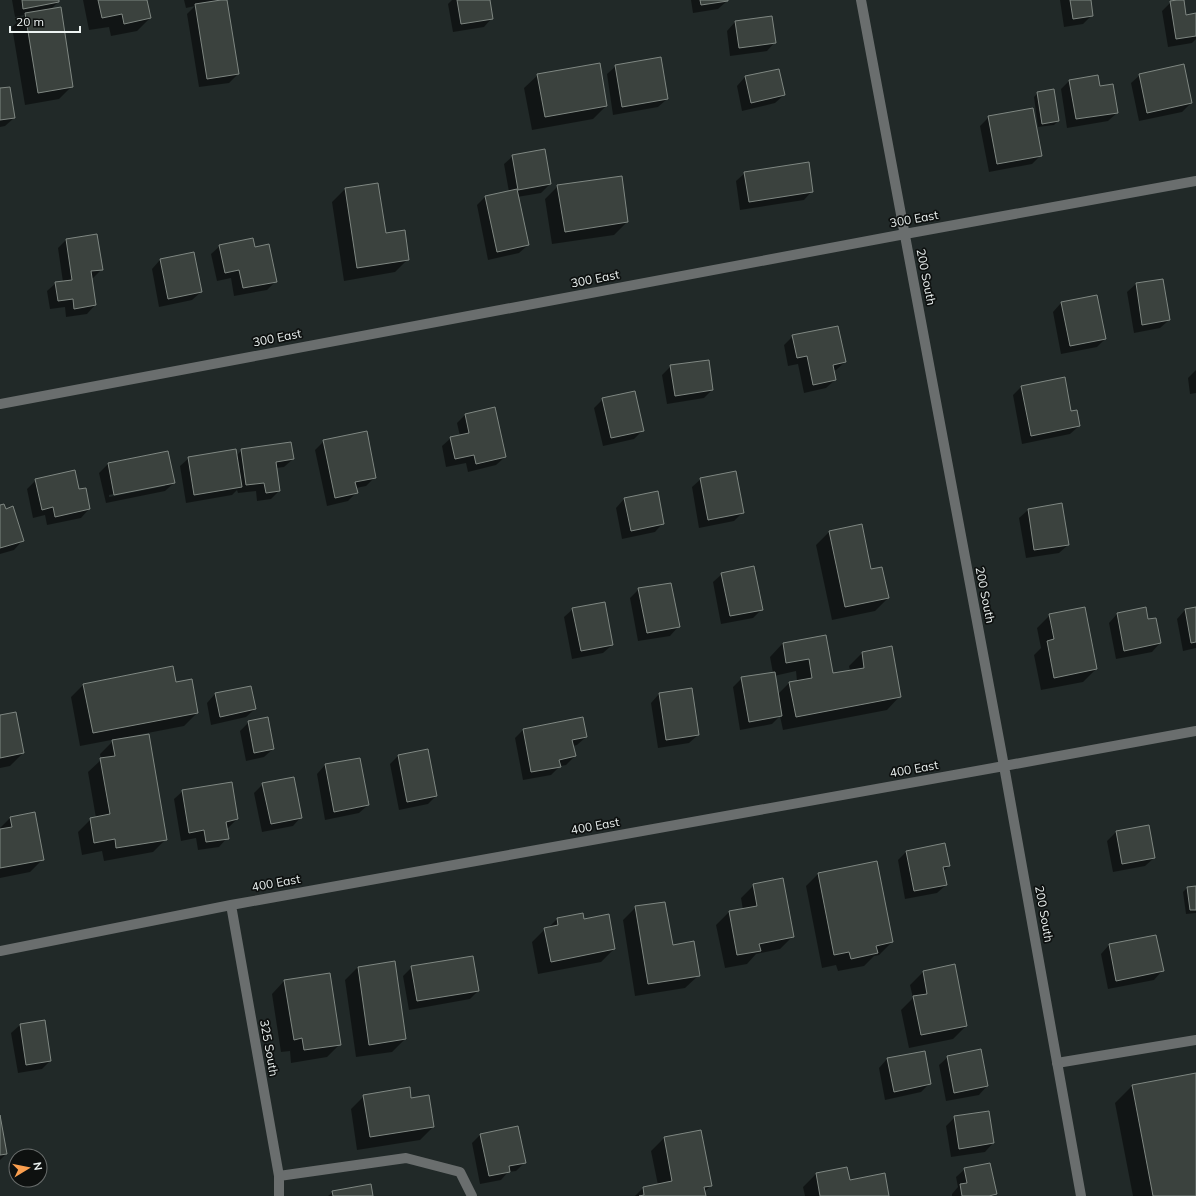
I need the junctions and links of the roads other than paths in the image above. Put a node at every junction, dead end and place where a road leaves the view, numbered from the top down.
1 (861, 0) edge
2 (1196, 181) edge
3 (905, 234) junction
4 (0, 404) edge
5 (1196, 731) edge
6 (1004, 766) junction
7 (231, 905) junction
8 (0, 951) edge
9 (1196, 1040) edge
10 (1057, 1064) junction
11 (279, 1176) junction
12 (279, 1196) edge
13 (472, 1196) edge
14 (1081, 1196) edge

1 - 3 street, 200 South
2 - 3 street, 300 East
3 - 4 street, 300 East
3 - 6 street, 200 South
5 - 6 street, 400 East
6 - 7 street, 400 East
6 - 10 street, 200 South
7 - 8 street, 400 East
7 - 11 street, 325 South
9 - 10 street
10 - 14 street, 200 South
11 - 12 street, 325 South
11 - 13 street

